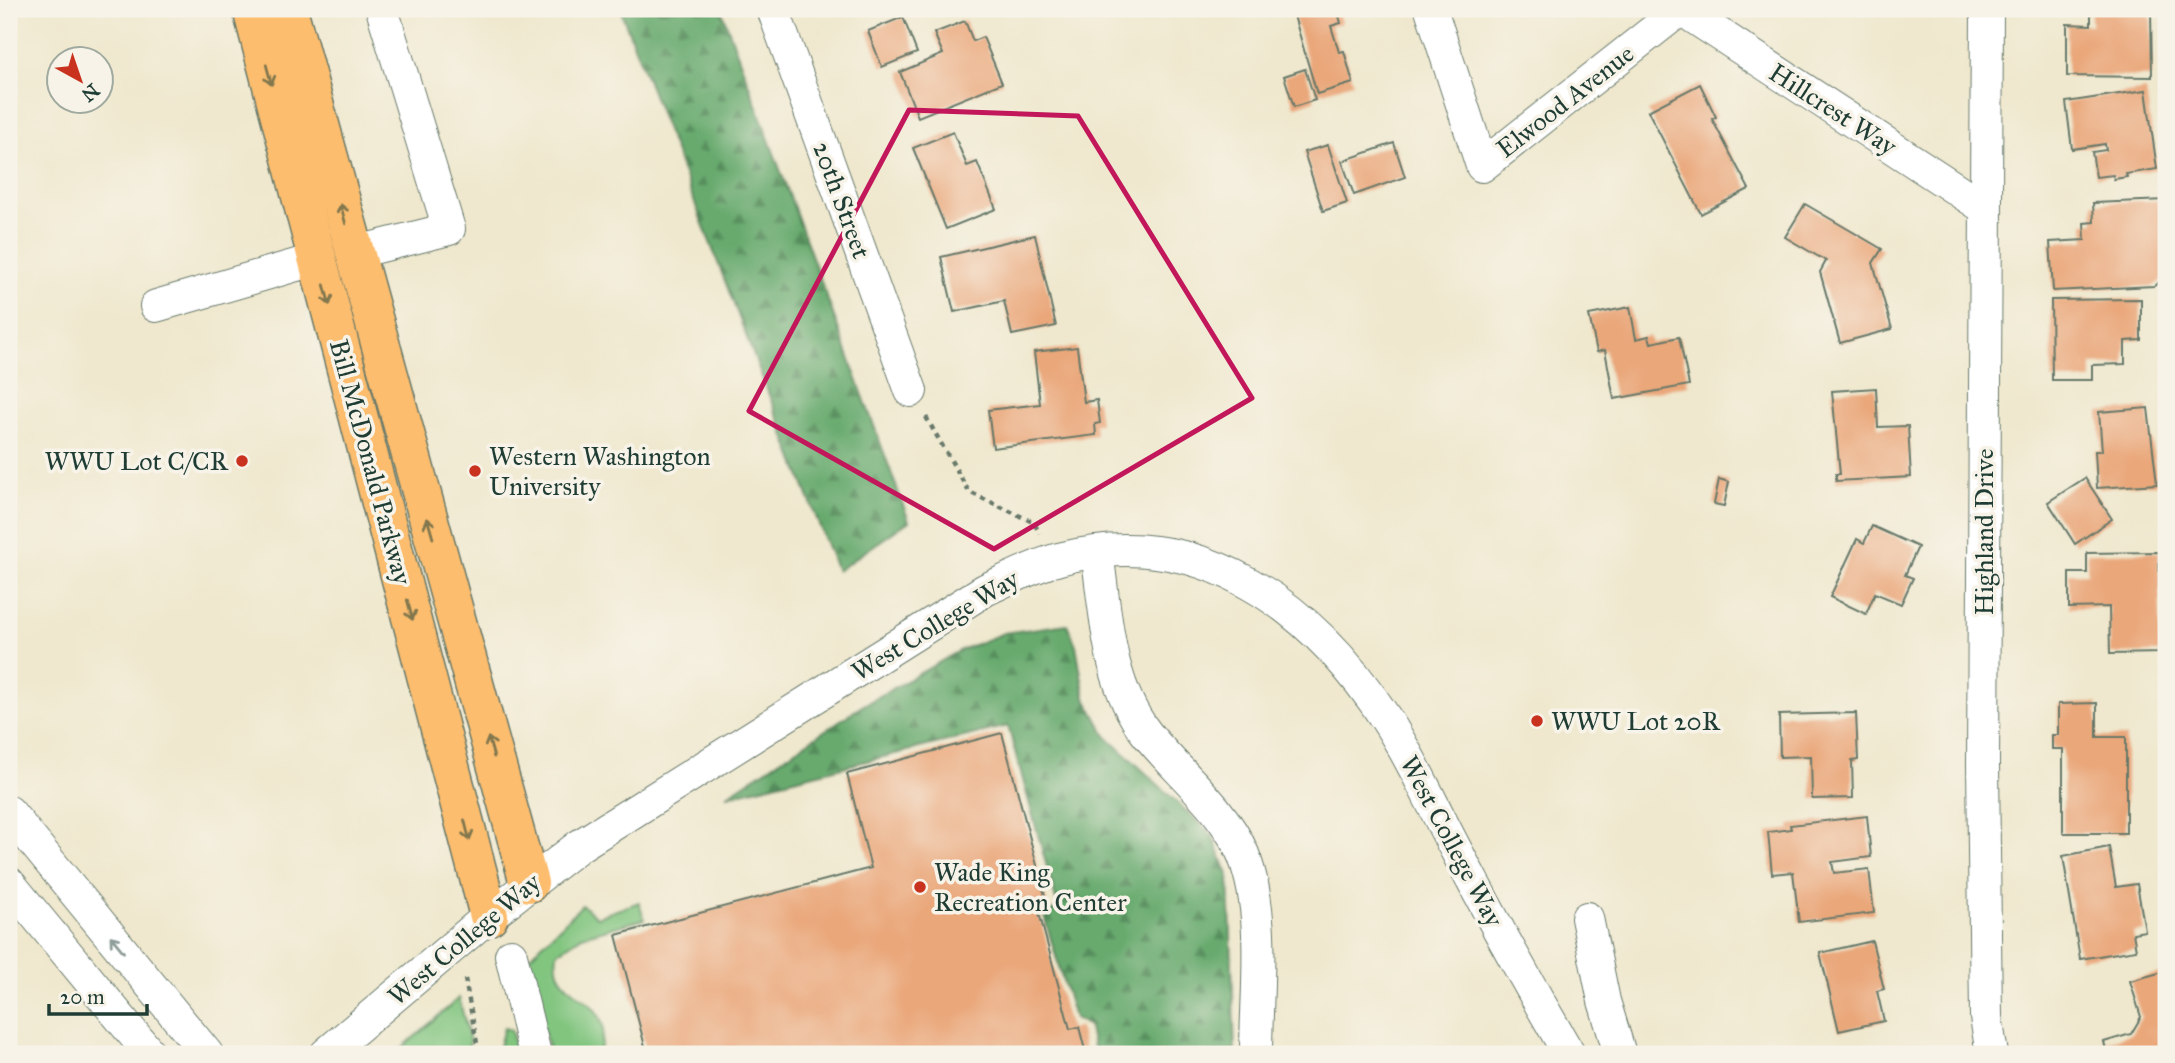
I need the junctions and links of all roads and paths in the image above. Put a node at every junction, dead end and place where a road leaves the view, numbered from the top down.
1 (252, 9) edge
2 (288, 9) edge
3 (382, 9) edge
4 (773, 9) edge
5 (1431, 9) edge
6 (1681, 9) edge
7 (1987, 9) edge
8 (1985, 208) junction
9 (335, 256) junction
10 (156, 306) dead end
11 (912, 391) joint
12 (1097, 552) junction
13 (1058, 559) junction
14 (9, 812) edge
15 (9, 883) edge
16 (529, 883) junction
17 (489, 916) junction
18 (1587, 918) dead end
19 (511, 954) dead end
20 (464, 979) dead end
21 (150, 1054) edge
22 (207, 1054) edge
23 (326, 1054) edge
24 (480, 1054) edge
25 (535, 1054) edge
26 (1256, 1054) edge
27 (1569, 1054) edge
28 (1620, 1054) edge
29 (1992, 1054) edge

1 -> 9 main road, Bill McDonald Parkway
9 -> 2 main road, Bill McDonald Parkway
3 - 9 street
4 - 11 street, 20th Street
5 - 6 street, Elwood Avenue
6 - 8 street, Hillcrest Way
7 - 8 street, Highland Drive
8 - 29 street, Highland Drive
9 - 10 street
16 -> 9 main road, Bill McDonald Parkway
9 -> 17 main road, Bill McDonald Parkway
11 - 13 path
12 - 13 street, West College Way
12 - 26 street
12 - 27 street, West College Way
13 - 16 street, West College Way
22 -> 14 street
15 - 21 street
16 - 17 street, West College Way
17 - 23 street, West College Way
18 - 28 street
19 - 25 street
20 - 24 path

